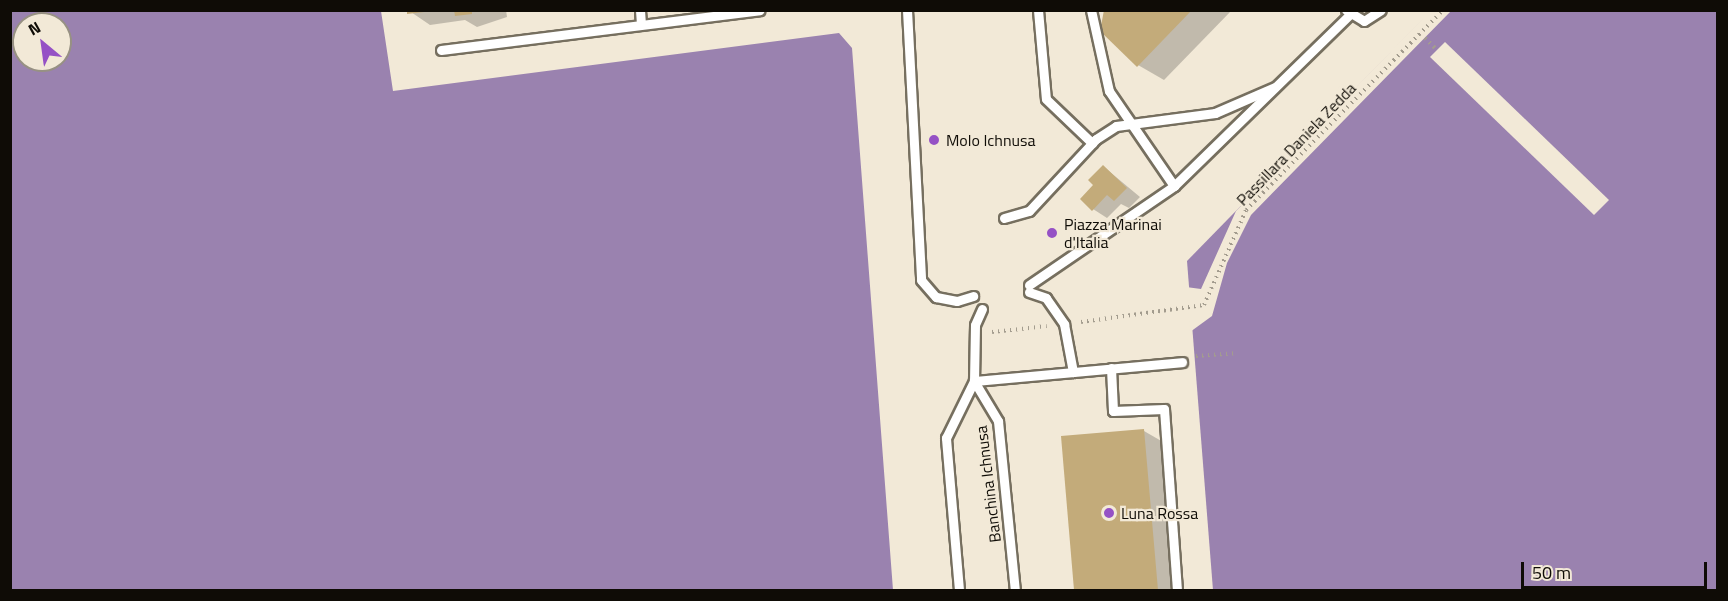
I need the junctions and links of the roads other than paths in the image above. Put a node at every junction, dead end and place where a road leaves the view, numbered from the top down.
1 (640, 10) edge
2 (760, 10) edge
3 (907, 10) edge
4 (1038, 10) edge
5 (1091, 10) edge
6 (1382, 11) edge
7 (1348, 13) edge
8 (640, 24) junction
9 (441, 50) dead end
10 (1275, 87) junction
11 (1128, 124) junction
12 (1092, 143) junction
13 (1174, 186) junction
14 (1004, 218) dead end
15 (973, 296) dead end
16 (982, 309) dead end
17 (1182, 362) dead end
18 (1111, 368) junction
19 (1073, 372) junction
20 (974, 381) junction
21 (960, 591) edge
22 (1015, 591) edge
23 (1178, 591) edge

1 - 8 lane
2 - 8 lane
3 - 15 lane
4 - 12 lane
5 - 11 lane
6 - 7 lane
7 - 10 lane
8 - 9 lane
10 - 11 lane
10 - 13 lane
11 - 12 lane
11 - 13 lane
12 - 14 lane
13 - 19 lane
16 - 20 lane
17 - 18 lane
18 - 19 lane
18 - 23 lane
19 - 20 lane
20 - 21 lane
20 - 22 lane, Banchina Ichnusa

